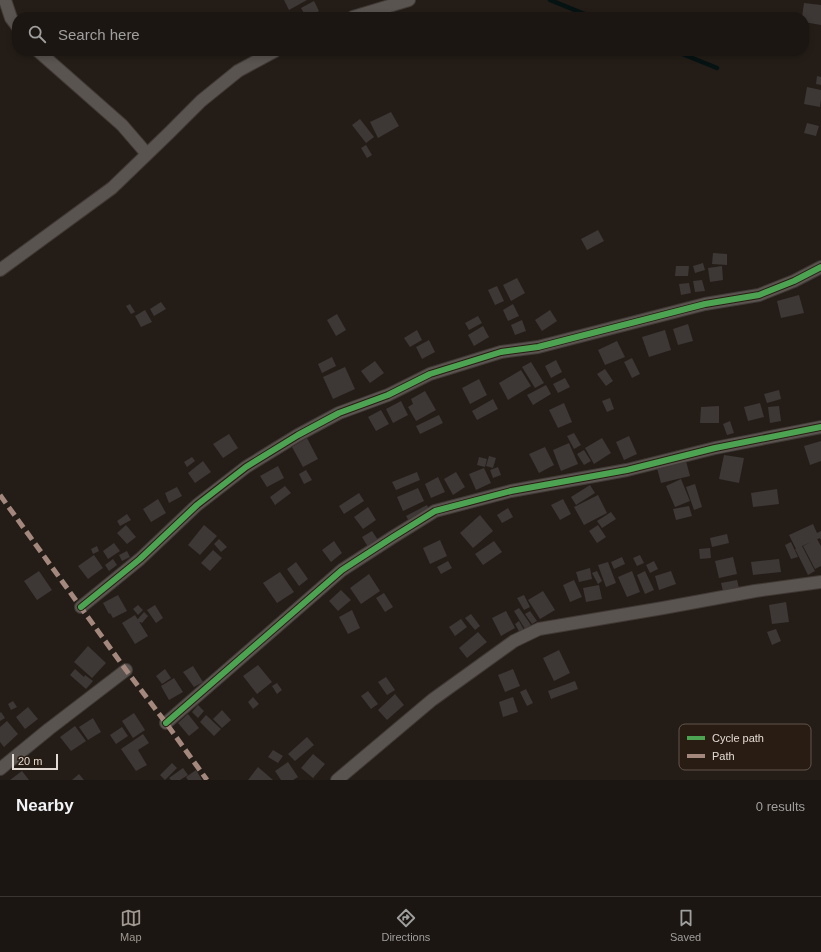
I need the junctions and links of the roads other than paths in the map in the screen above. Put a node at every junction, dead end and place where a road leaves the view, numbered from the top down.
1 (5, 0) edge
2 (410, 0) edge
3 (370, 12) edge
4 (12, 19) edge
5 (44, 56) edge
6 (266, 56) edge
7 (147, 154) junction
8 (821, 267) edge
9 (0, 270) edge
10 (821, 427) edge
11 (821, 582) edge
12 (81, 607) dead end
13 (126, 670) dead end
14 (166, 723) dead end
15 (0, 768) edge
16 (337, 780) edge

1 - 4 street
2 - 3 street
5 - 7 street
6 - 7 street
7 - 9 street
8 - 12 street
10 - 14 street
11 - 16 street
13 - 15 street

